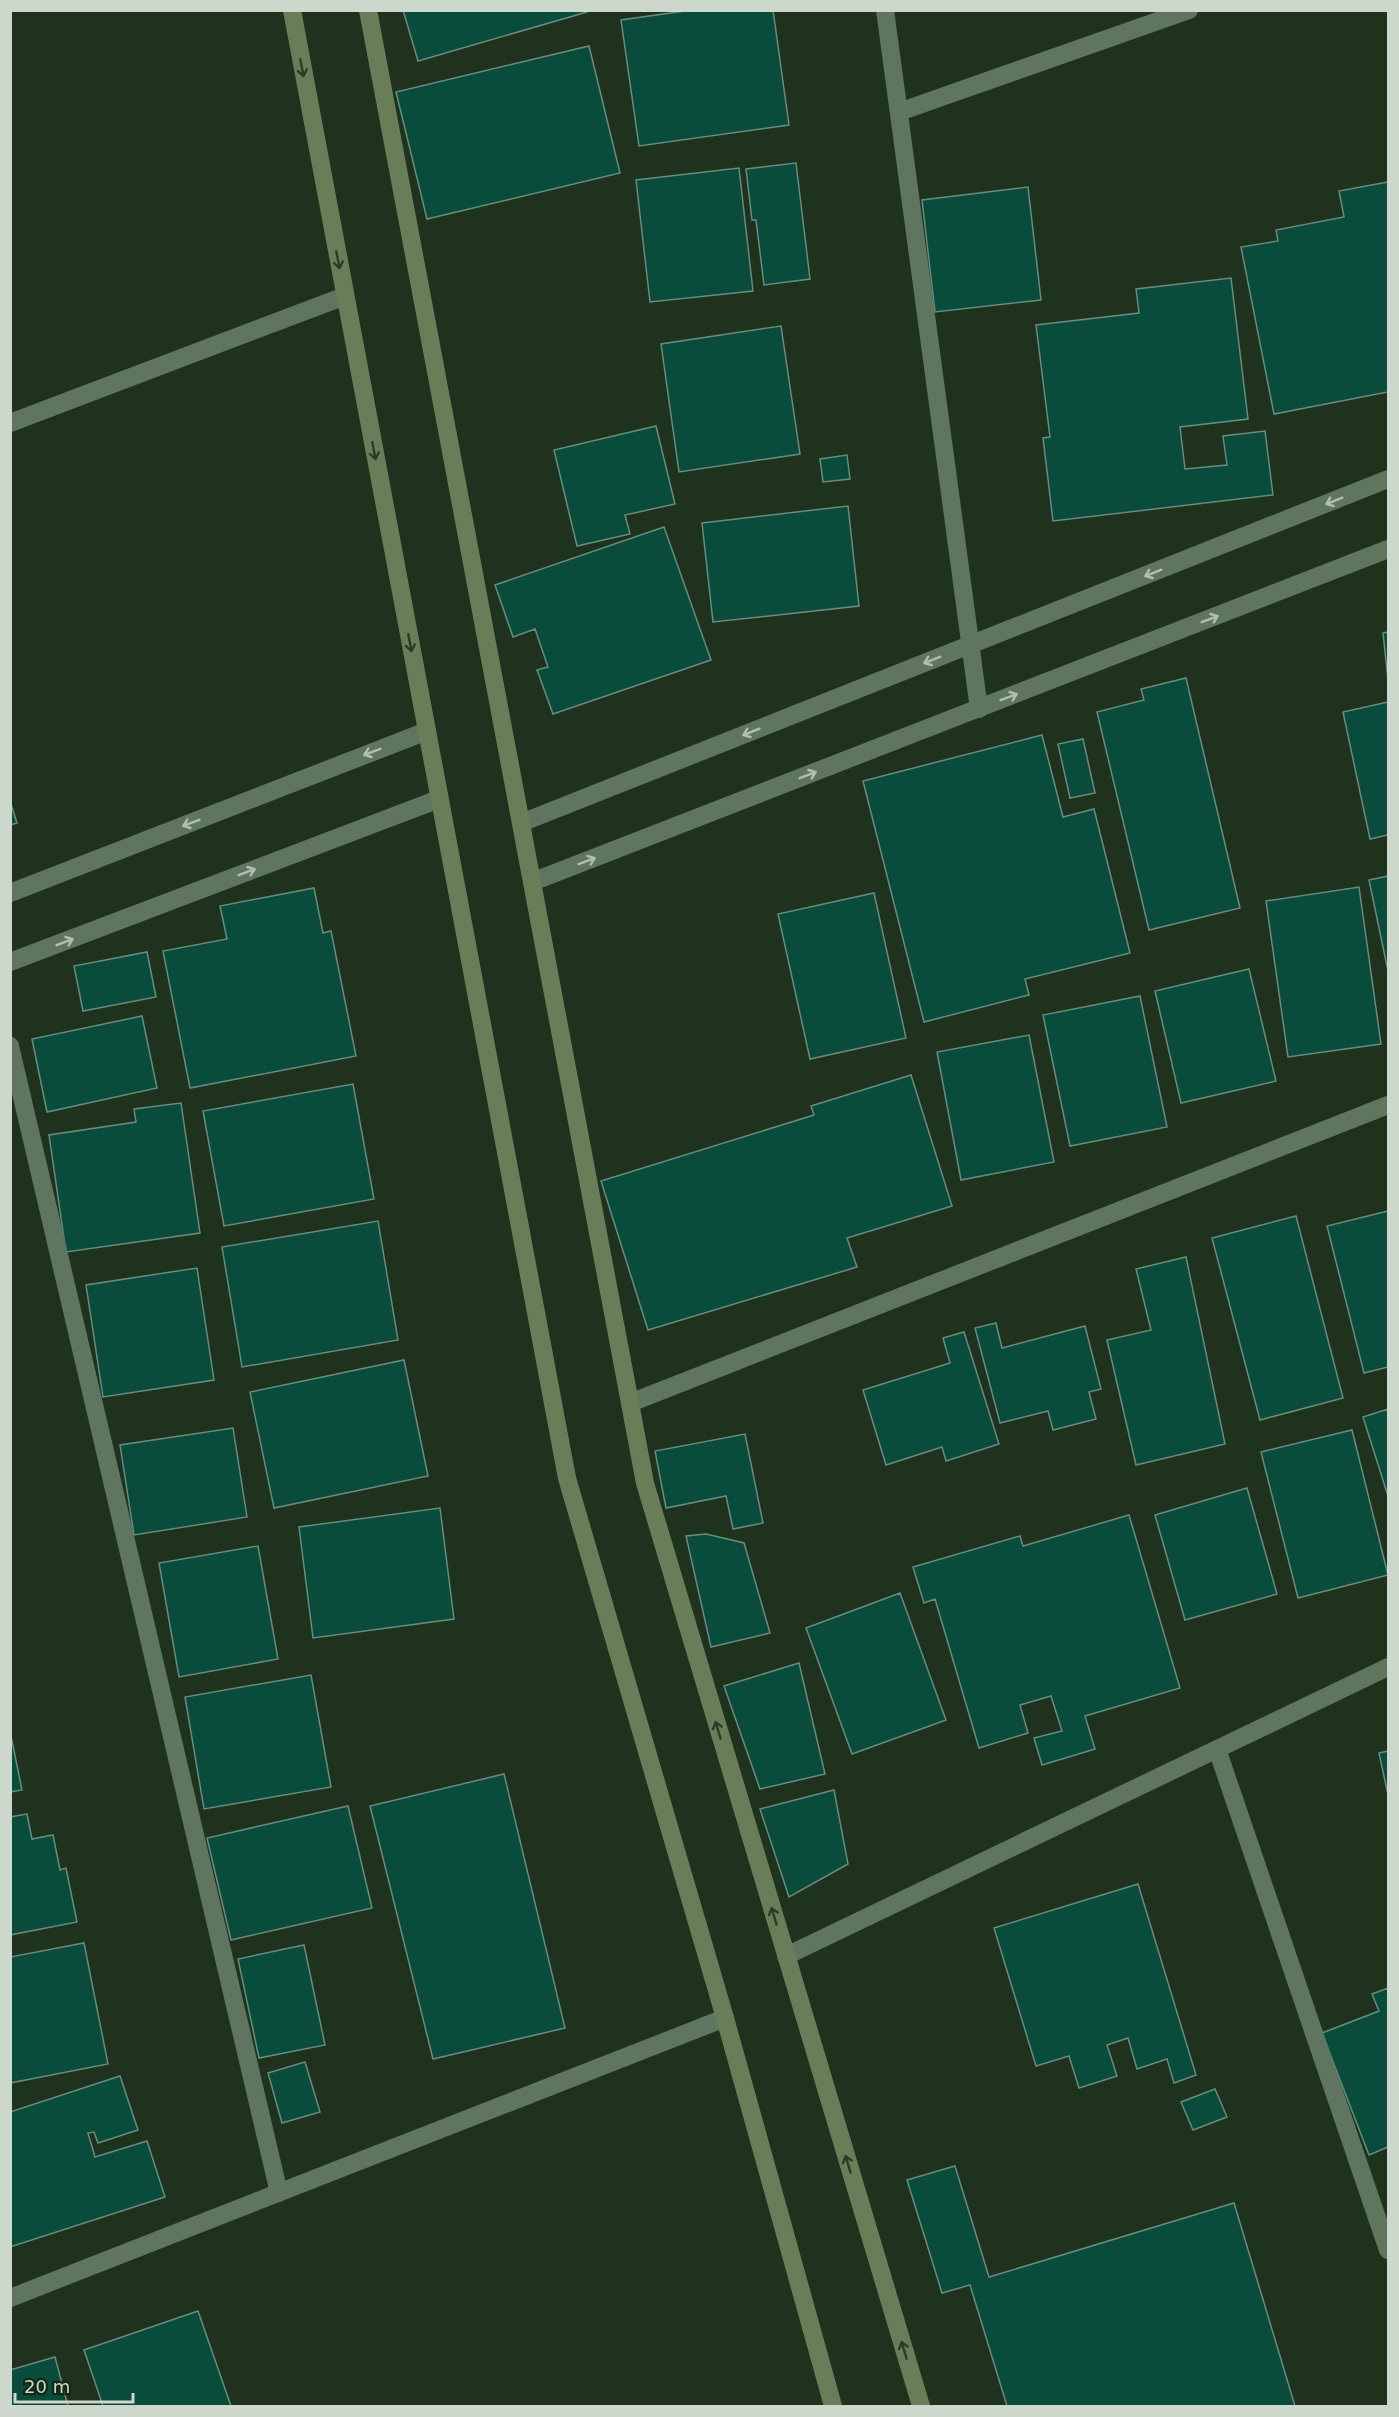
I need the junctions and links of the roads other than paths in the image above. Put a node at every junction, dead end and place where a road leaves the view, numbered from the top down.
1 (292, 10) edge
2 (368, 10) edge
3 (885, 10) edge
4 (1189, 10) edge
5 (899, 112) junction
6 (345, 296) junction
7 (10, 423) edge
8 (1389, 479) edge
9 (1389, 549) edge
10 (970, 645) junction
11 (979, 709) junction
12 (427, 731) junction
13 (439, 799) junction
14 (521, 823) junction
15 (532, 882) junction
16 (10, 892) edge
17 (10, 962) edge
18 (10, 1046) edge
19 (1389, 1105) edge
20 (630, 1403) junction
21 (1389, 1667) edge
22 (1217, 1749) junction
23 (786, 1956) junction
24 (725, 2018) junction
25 (279, 2193) junction
26 (1387, 2239) edge
27 (10, 2298) edge
28 (830, 2406) edge
29 (921, 2406) edge

1 -> 6 main road
2 - 14 main road
3 - 5 street
4 - 5 street
5 - 10 street
6 - 7 street
6 -> 12 main road
8 -> 10 street
11 -> 9 street
10 - 11 street
10 -> 14 street
15 -> 11 street
12 - 13 main road
12 -> 16 street
17 -> 13 street
13 - 24 main road
14 - 15 main road
15 - 20 main road
18 - 25 street
19 - 20 street
23 -> 20 main road
21 - 22 street
22 - 23 street
22 - 26 street
29 -> 23 main road
24 - 25 street
24 - 28 main road
25 - 27 street

